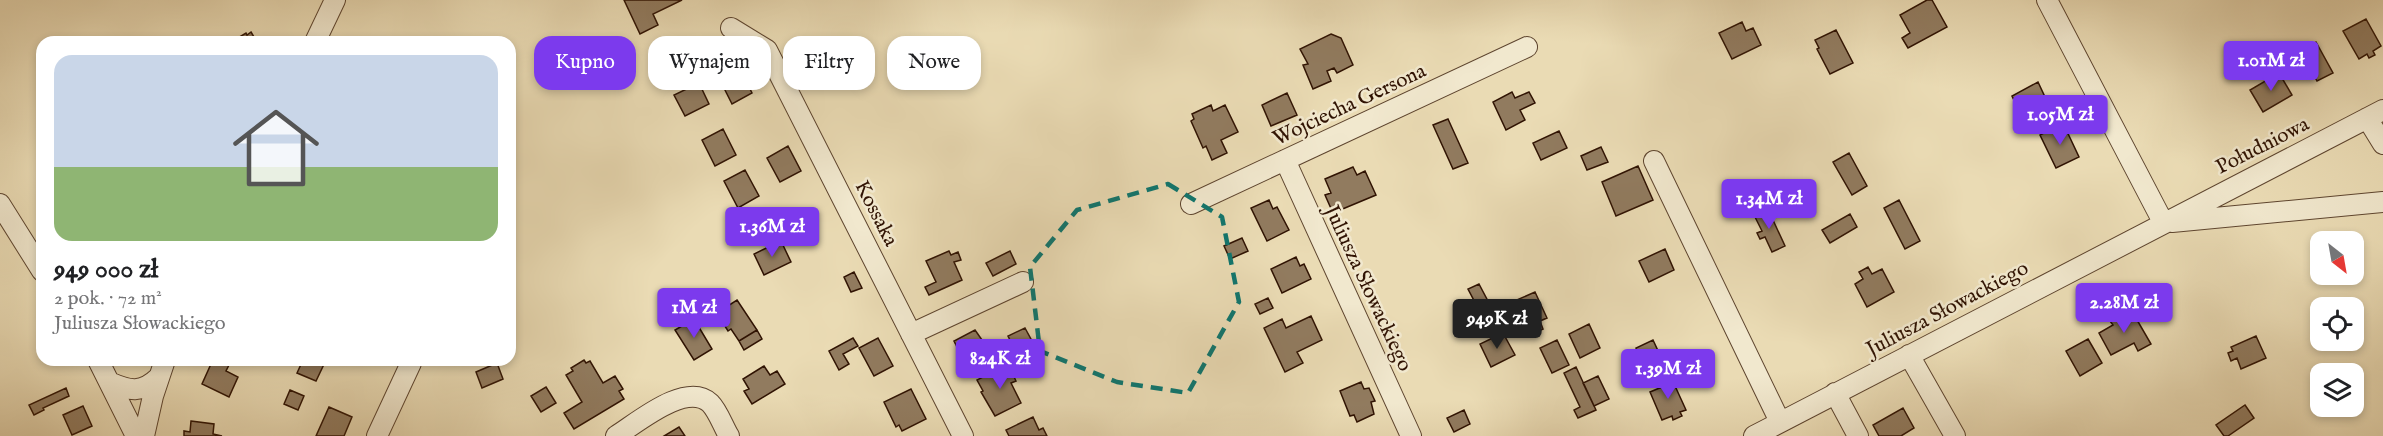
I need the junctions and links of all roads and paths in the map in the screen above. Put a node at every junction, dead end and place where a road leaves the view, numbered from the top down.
1 (335, 0) edge
2 (2047, 0) edge
3 (731, 28) dead end
4 (318, 36) edge
5 (1527, 47) dead end
6 (2375, 114) edge
7 (2383, 144) edge
8 (1285, 160) junction
9 (1654, 161) dead end
10 (2383, 202) edge
11 (0, 204) edge
12 (1191, 204) dead end
13 (2163, 222) junction
14 (36, 262) edge
15 (1023, 282) dead end
16 (911, 334) junction
17 (1909, 355) junction
18 (101, 366) edge
19 (410, 366) edge
20 (162, 369) edge
21 (109, 382) junction
22 (1835, 393) junction
23 (1780, 422) junction
24 (136, 436) edge
25 (144, 436) edge
26 (377, 436) edge
27 (616, 436) edge
28 (729, 436) edge
29 (963, 436) edge
30 (1410, 436) edge
31 (1754, 436) edge
32 (1858, 436) edge
33 (1955, 436) edge

1 - 4 street
2 - 13 street
3 - 16 street, Kossaka
5 - 8 street, Wojciecha Gersona
6 - 7 street
6 - 13 street, Południowa
8 - 12 street, Wojciecha Gersona
8 - 30 street, Juliusza Słowackiego
9 - 23 street
10 - 13 street
11 - 14 street
13 - 17 street, Juliusza Słowackiego
15 - 16 street
16 - 29 street, Kossaka
17 - 22 street, Juliusza Słowackiego
17 - 33 street
18 - 21 street
19 - 26 street
20 - 21 street
20 - 25 street
21 - 24 street
22 - 23 street, Juliusza Słowackiego
22 - 32 street
23 - 31 street, Juliusza Słowackiego
27 - 28 street

